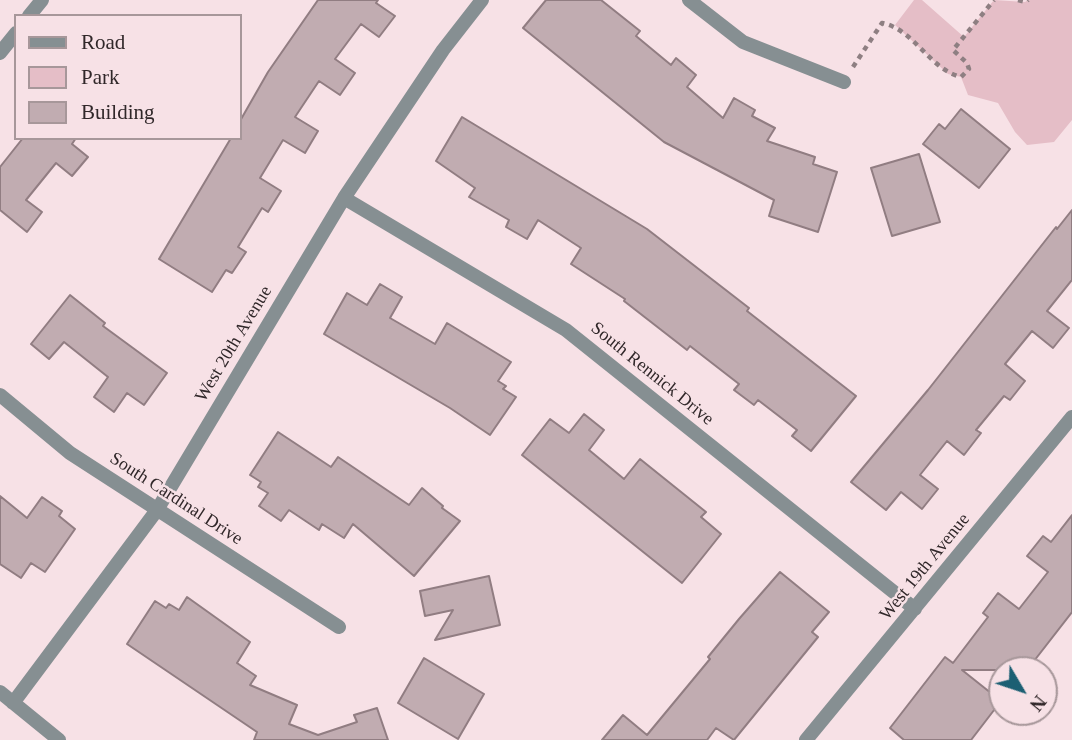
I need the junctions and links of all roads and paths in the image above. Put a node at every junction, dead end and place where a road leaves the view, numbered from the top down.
1 (42, 0) edge
2 (482, 0) edge
3 (689, 0) edge
4 (994, 0) edge
5 (1018, 0) edge
6 (1028, 0) edge
7 (31, 14) edge
8 (14, 36) edge
9 (0, 53) edge
10 (844, 82) joint
11 (344, 198) junction
12 (0, 395) edge
13 (1072, 417) edge
14 (157, 510) junction
15 (915, 609) junction
16 (338, 626) dead end
17 (0, 692) edge
18 (13, 703) junction
19 (59, 740) edge
20 (806, 740) edge

1 - 7 street
2 - 11 street, West 20th Avenue
3 - 10 street
4 - 10 path
5 - 6 path
8 - 9 street
11 - 14 street, West 20th Avenue
11 - 15 street, South Rennick Drive
12 - 14 street, South Cardinal Drive
13 - 15 street, West 19th Avenue
14 - 16 street, South Cardinal Drive
14 - 18 street, West 20th Avenue
15 - 20 street, West 19th Avenue
17 - 18 street
18 - 19 street

